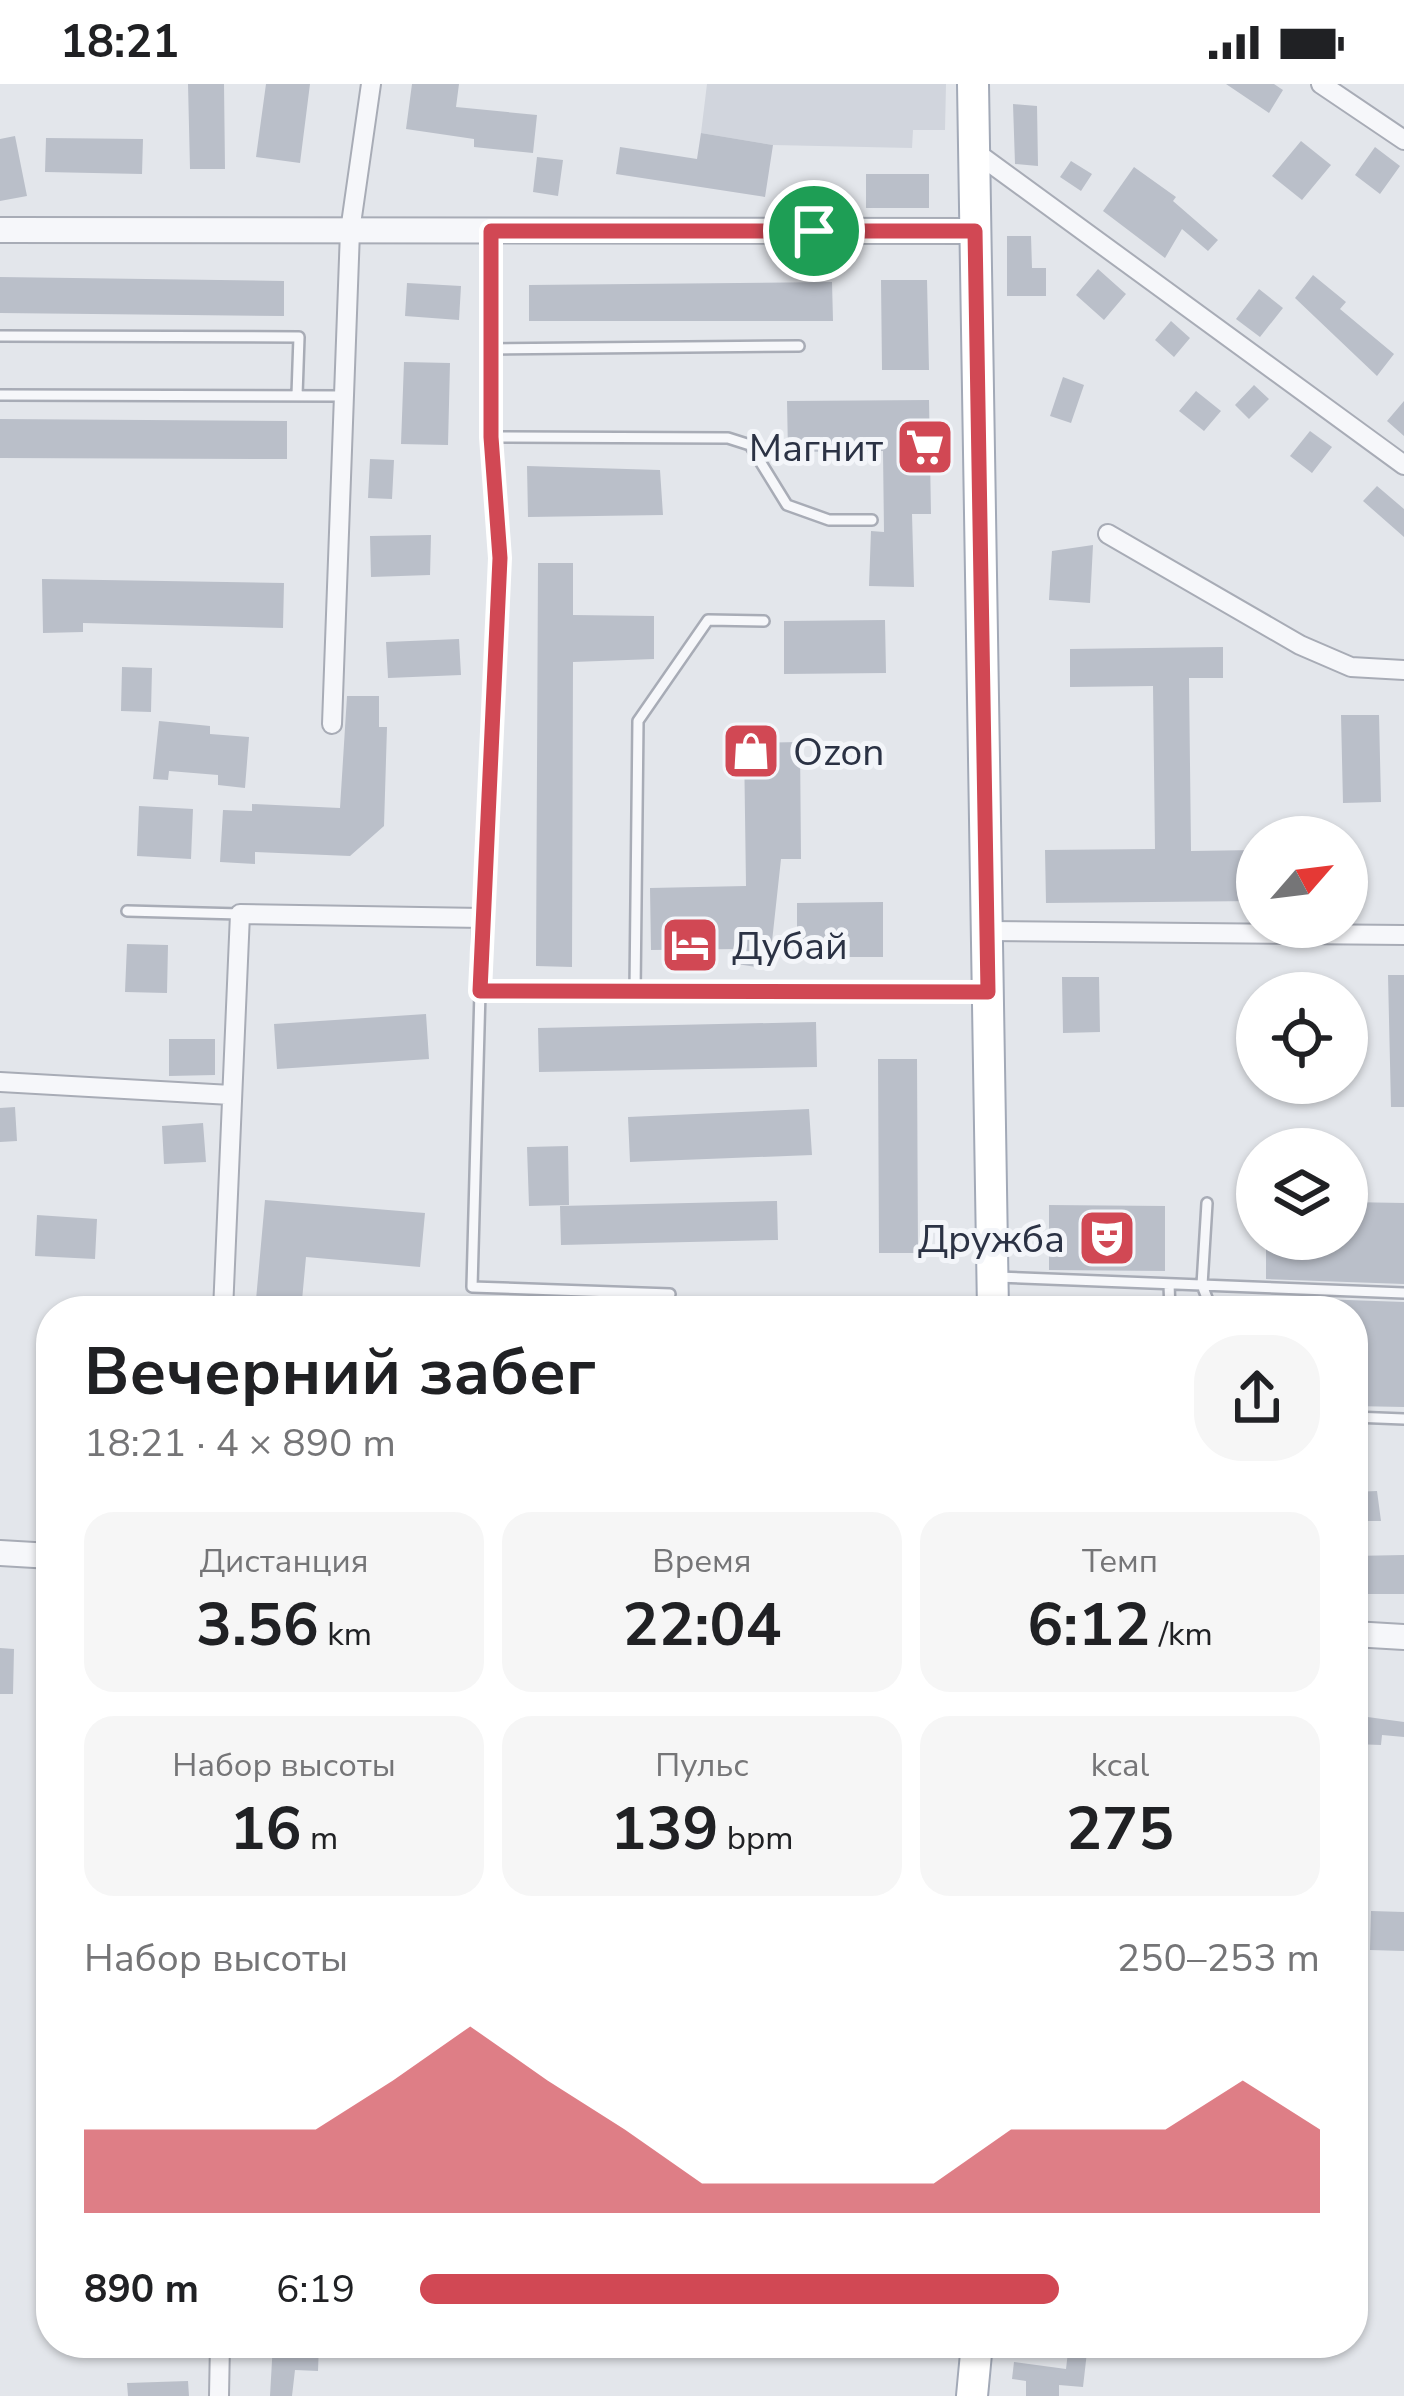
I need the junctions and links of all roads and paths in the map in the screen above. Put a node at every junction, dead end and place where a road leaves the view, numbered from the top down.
1 (371, 84) edge
2 (973, 84) edge
3 (1321, 84) edge
4 (1404, 140) edge
5 (974, 152) junction
6 (0, 230) edge
7 (350, 231) junction
8 (491, 231) junction
9 (975, 231) junction
10 (0, 336) edge
11 (799, 346) dead end
12 (490, 349) junction
13 (0, 395) edge
14 (297, 395) junction
15 (343, 396) junction
16 (491, 437) junction
17 (1404, 465) edge
18 (872, 520) dead end
19 (1108, 534) dead end
20 (764, 621) dead end
21 (1404, 670) edge
22 (332, 724) dead end
23 (127, 911) dead end
24 (240, 914) junction
25 (482, 918) junction
26 (987, 931) junction
27 (1404, 934) edge
28 (480, 991) junction
29 (634, 991) junction
30 (988, 992) junction
31 (0, 1082) edge
32 (231, 1095) junction
33 (1207, 1203) dead end
34 (991, 1276) junction
35 (1169, 1284) junction
36 (1202, 1285) junction
37 (1404, 1293) edge
38 (670, 1294) dead end
39 (224, 1296) edge
40 (992, 1296) edge
41 (1169, 1296) edge
42 (1206, 1296) edge
43 (1368, 1418) edge
44 (1404, 1419) edge
45 (0, 1553) edge
46 (36, 1555) edge
47 (1368, 1635) edge
48 (1404, 1637) edge
49 (220, 2358) edge
50 (976, 2358) edge
51 (219, 2396) edge
52 (972, 2396) edge

1 - 7 street
2 - 5 main road
3 - 4 street
5 - 9 main road
5 - 17 street
6 - 7 street
7 - 8 street
7 - 15 street
8 - 9 street
8 - 12 lane
9 - 26 main road
10 - 14 lane
11 - 12 lane
12 - 16 lane
13 - 14 lane
14 - 15 lane
15 - 22 street
16 - 18 lane
16 - 25 lane
19 - 21 street
20 - 29 lane
23 - 24 lane
24 - 25 street
24 - 32 street
25 - 28 street
26 - 27 street
26 - 30 main road
28 - 29 street
28 - 38 lane
29 - 30 street
30 - 34 main road
31 - 32 street
32 - 39 street
33 - 36 lane
34 - 35 lane
34 - 40 main road
35 - 36 lane
35 - 41 lane
36 - 37 lane
36 - 42 lane
43 - 44 lane
45 - 46 street
47 - 48 street
49 - 51 street
50 - 52 main road

